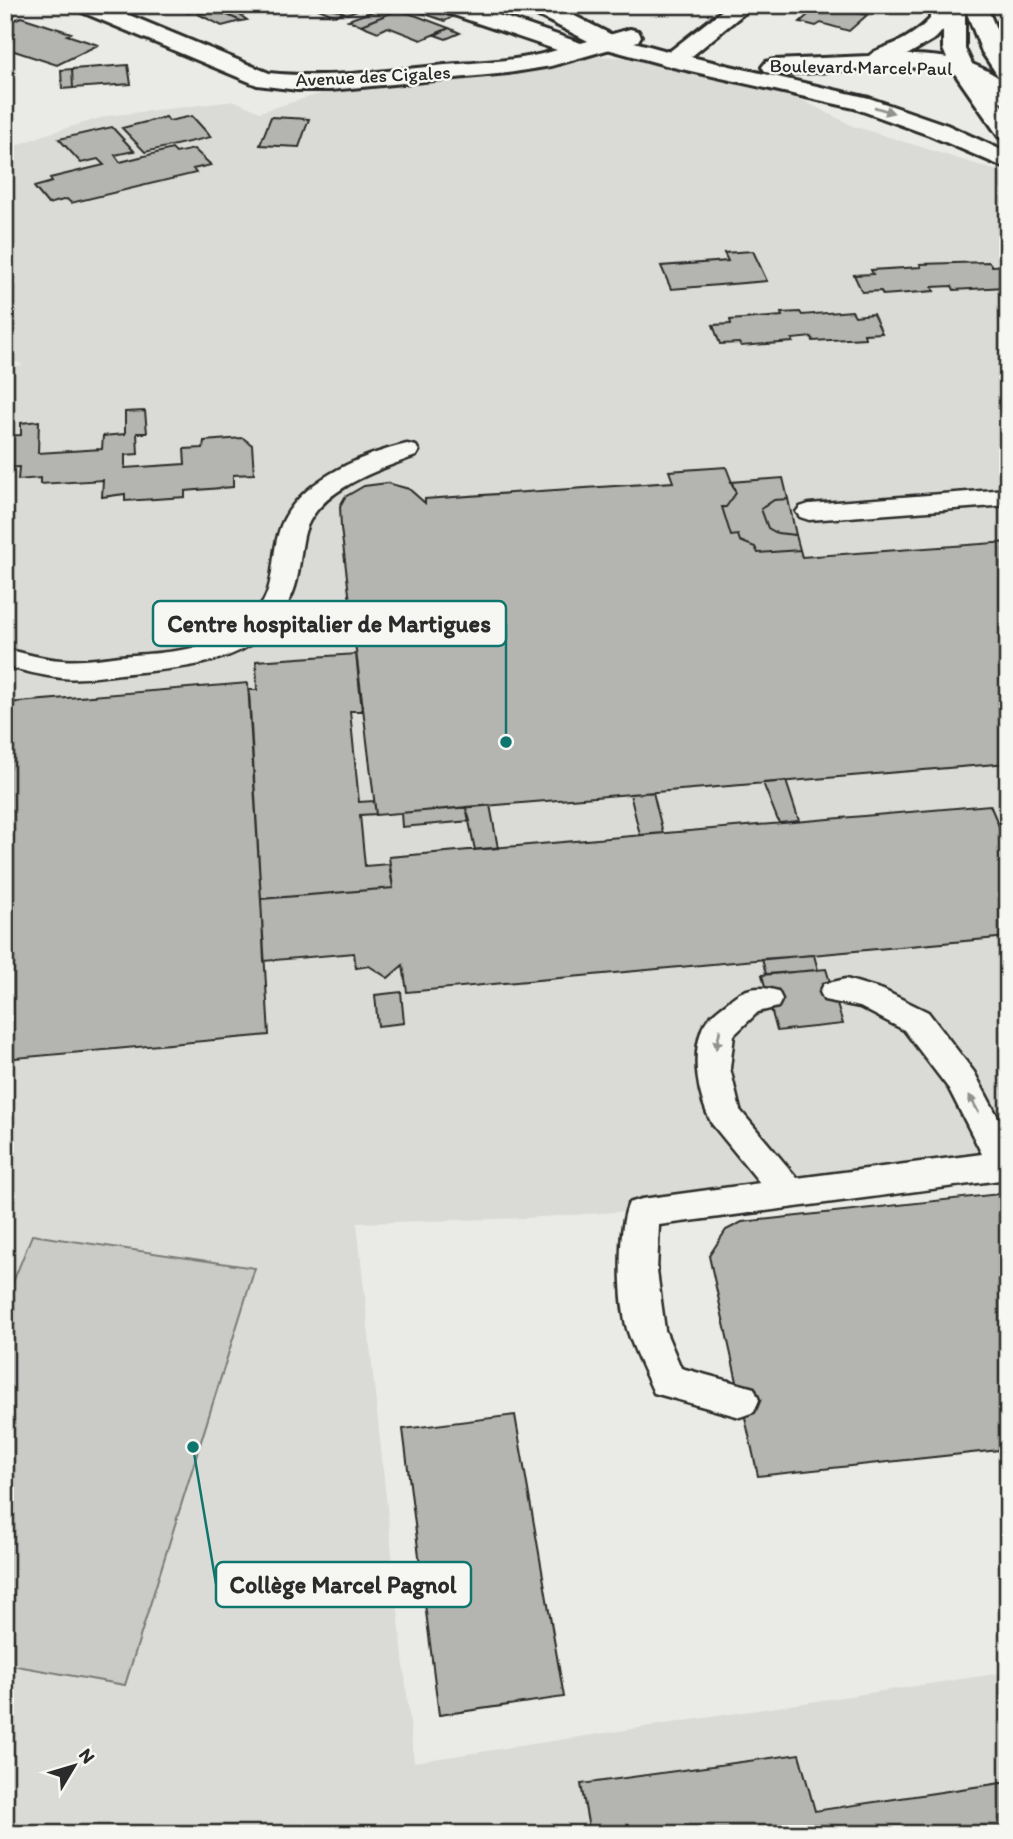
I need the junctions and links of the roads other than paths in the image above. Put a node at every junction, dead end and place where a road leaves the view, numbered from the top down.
1 (85, 5) edge
2 (447, 5) edge
3 (743, 5) edge
4 (941, 5) edge
5 (954, 5) edge
6 (975, 5) edge
7 (545, 10) edge
8 (619, 39) junction
9 (581, 51) junction
10 (680, 56) junction
11 (846, 66) junction
12 (985, 72) edge
13 (770, 82) junction
14 (942, 88) dead end
15 (893, 89) dead end
16 (1008, 99) edge
17 (1008, 132) edge
18 (1008, 162) edge
19 (407, 451) dead end
20 (1008, 497) edge
21 (809, 512) dead end
22 (5, 657) edge
23 (836, 992) dead end
24 (766, 999) dead end
25 (1007, 1165) edge
26 (789, 1194) junction
27 (740, 1399) dead end

1 - 9 street, Avenue des Cigales
2 - 9 street
3 - 10 street
4 - 11 street
5 - 12 street
6 - 12 street
7 - 8 street, Boulevard Marcel Paul
8 - 9 street, Avenue des Cigales
8 - 10 street, Boulevard Marcel Paul
10 - 11 street, Boulevard Marcel Paul
10 - 13 street, Boulevard Marcel Paul
11 - 12 street, Boulevard Marcel Paul
12 - 14 street, Boulevard Marcel Paul
12 - 16 street
12 - 17 street
13 - 15 street, Boulevard Marcel Paul
13 -> 18 street, Boulevard Marcel Paul
19 - 22 lane
20 - 21 lane
25 -> 23 lane
24 -> 26 lane
25 - 26 lane
26 - 27 lane

